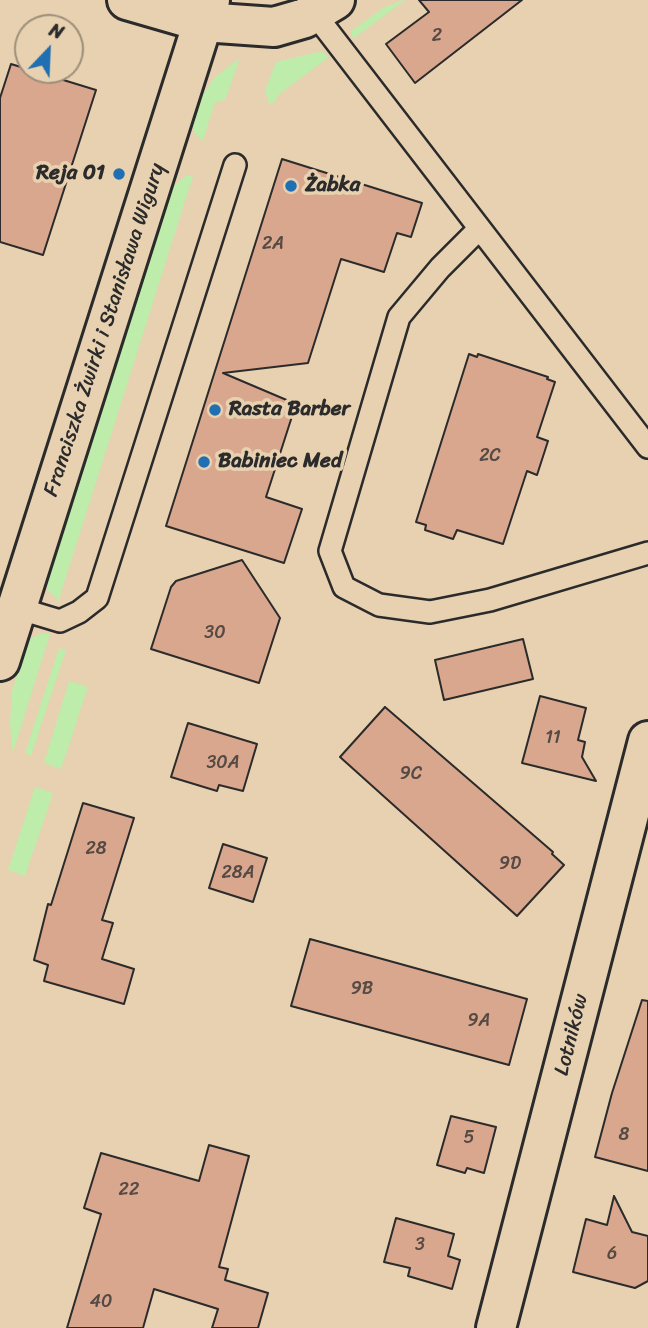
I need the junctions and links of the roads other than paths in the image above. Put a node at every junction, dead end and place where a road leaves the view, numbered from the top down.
1 (127, 0) edge
2 (324, 7) edge
3 (206, 11) edge
4 (235, 165) dead end
5 (479, 229) junction
6 (648, 447) edge
7 (648, 553) edge
8 (17, 608) junction
9 (0, 661) edge
10 (648, 741) edge
11 (496, 1328) edge

1 - 3 street
2 - 3 street
2 - 5 lane
3 - 8 street, Franciszka Żwirki i Stanisława Wigury
4 - 8 lane
5 - 6 lane
5 - 7 lane
8 - 9 street, Franciszka Żwirki i Stanisława Wigury
10 - 11 street, Lotników

